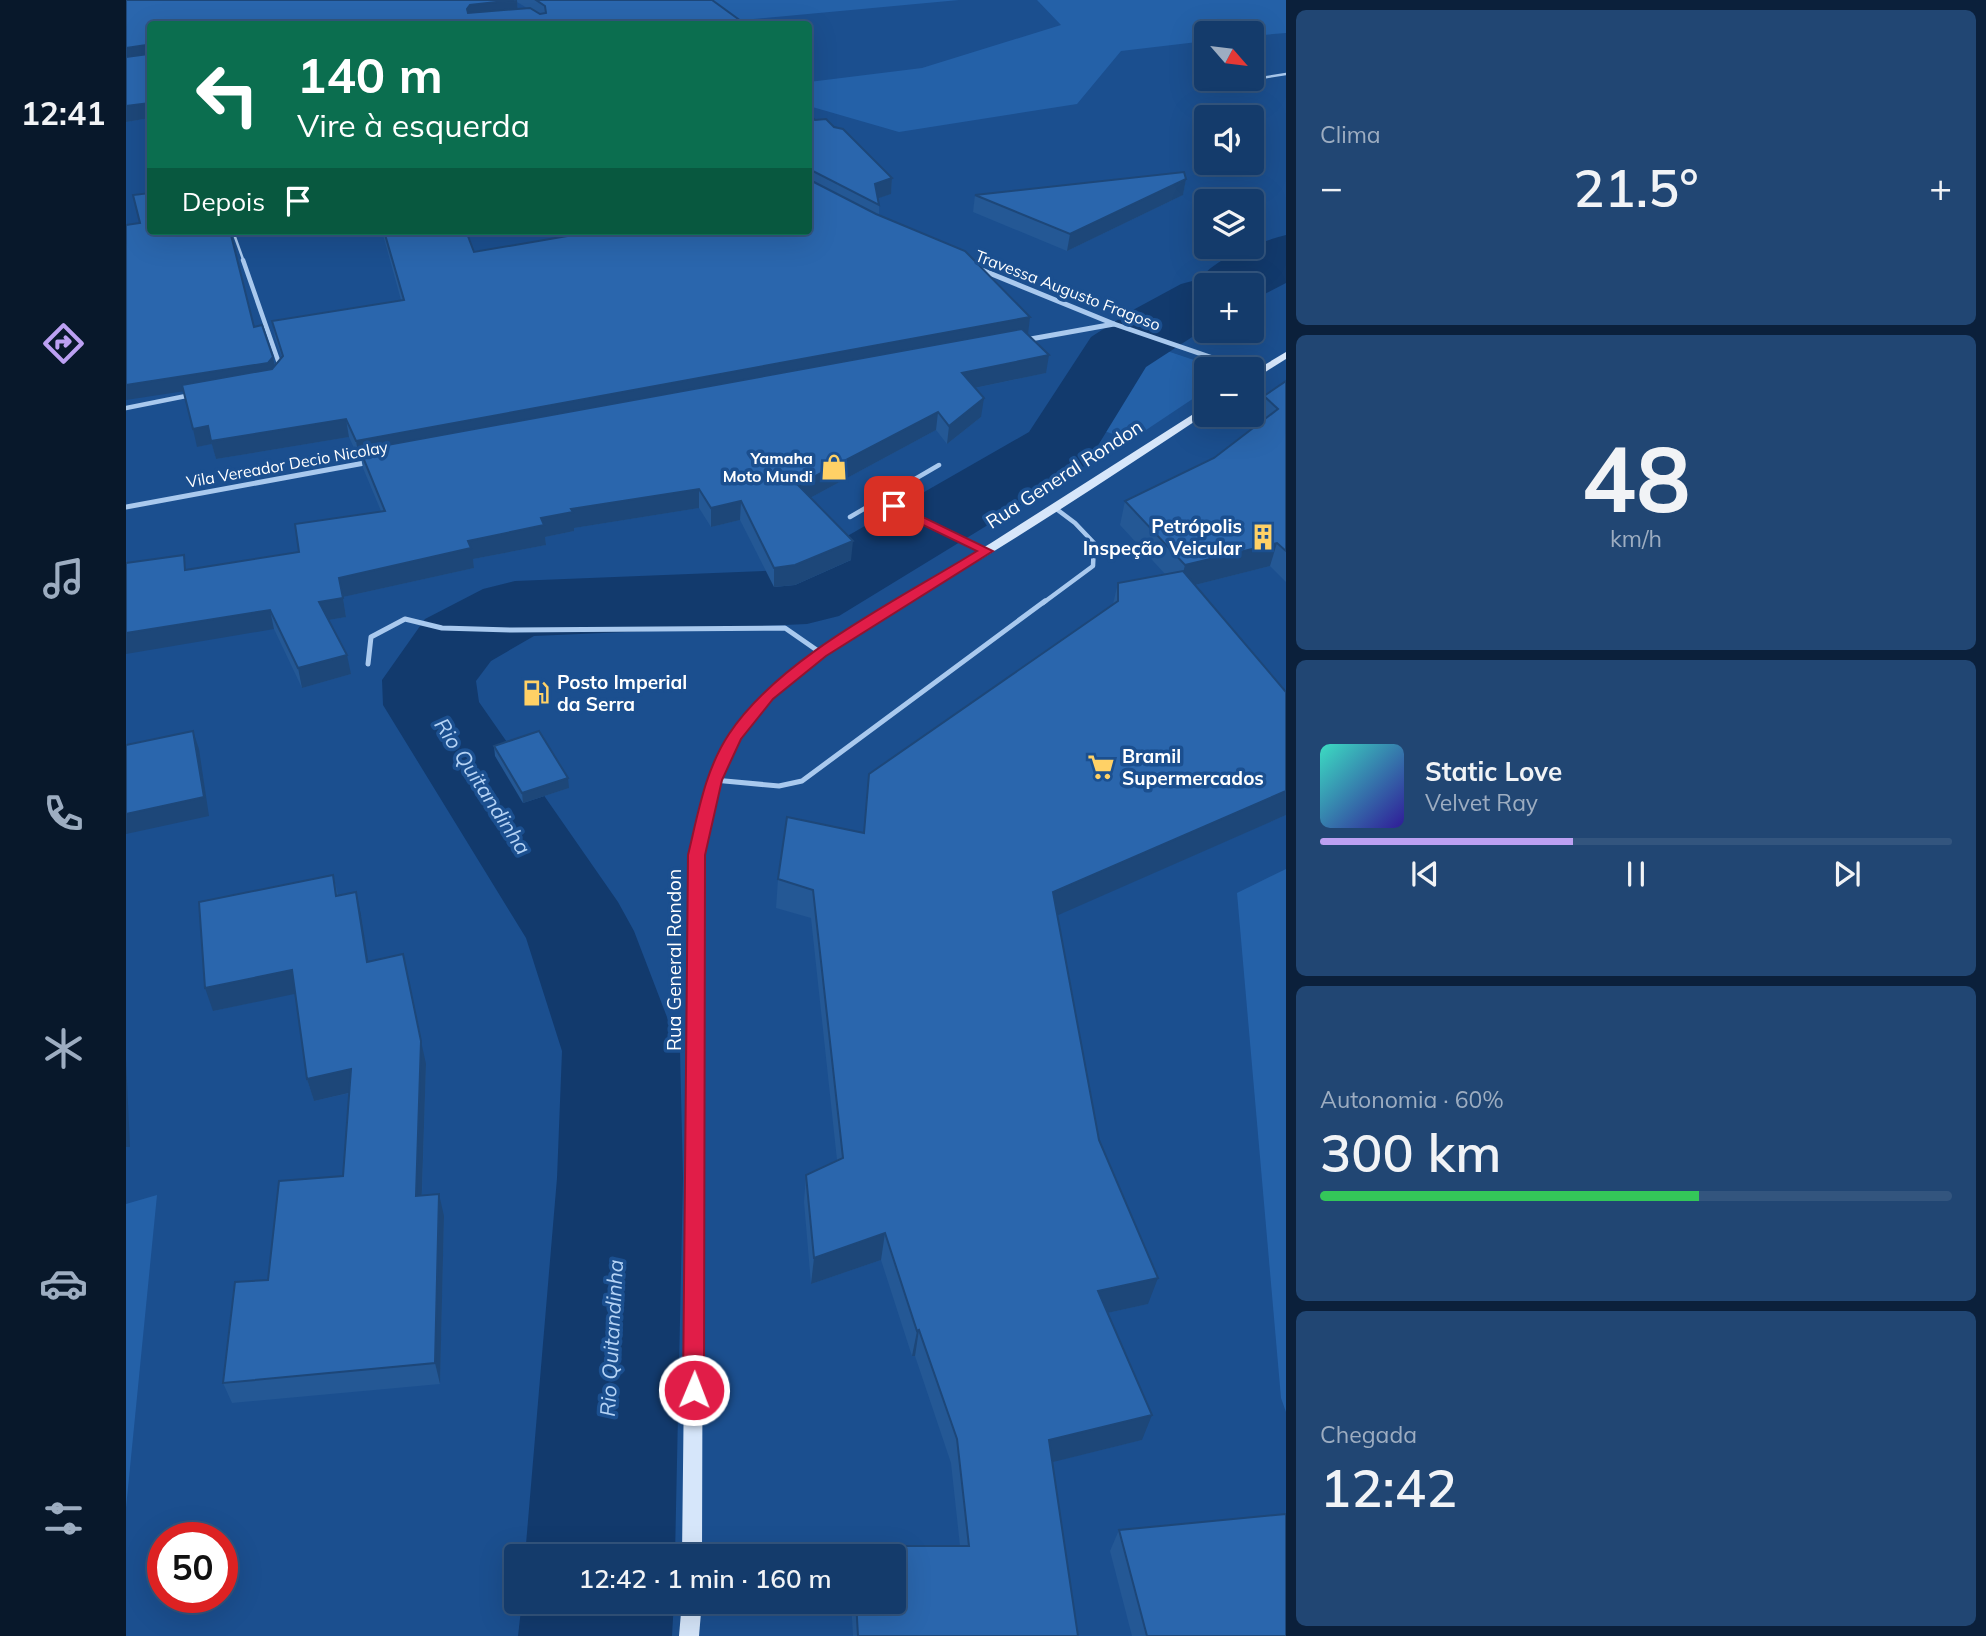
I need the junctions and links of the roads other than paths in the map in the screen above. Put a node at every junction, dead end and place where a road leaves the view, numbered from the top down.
1 (1286, 74) edge
2 (1264, 78) edge
3 (235, 237) edge
4 (965, 263) edge
5 (1114, 324) junction
6 (1018, 342) edge
7 (1286, 355) edge
8 (1214, 357) edge
9 (1264, 368) edge
10 (279, 378) edge
11 (192, 395) edge
12 (126, 408) edge
13 (1194, 417) edge
14 (373, 461) edge
15 (939, 465) dead end
16 (880, 499) junction
17 (126, 507) edge
18 (1054, 508) junction
19 (909, 513) joint
20 (850, 517) dead end
21 (985, 550) junction
22 (821, 653) junction
23 (369, 664) dead end
24 (715, 780) junction
25 (692, 1544) edge
26 (691, 1614) edge
27 (689, 1636) edge

1 - 2 lane
3 - 10 lane
4 - 5 street, Travessa Augusto Fragoso
5 - 6 street
5 - 8 street, Travessa Augusto Fragoso
7 - 9 main road
11 - 12 lane
13 - 18 main road, Rua General Rondon
14 - 17 street, Vila Vereador Decio Nicolay
15 - 16 lane
16 - 19 lane
16 - 20 lane
18 - 21 main road, Rua General Rondon
18 - 24 lane
19 - 21 lane
21 - 22 main road, Rua General Rondon
22 - 23 lane
22 - 24 main road, Rua General Rondon
24 - 25 main road, Rua General Rondon
26 - 27 main road

